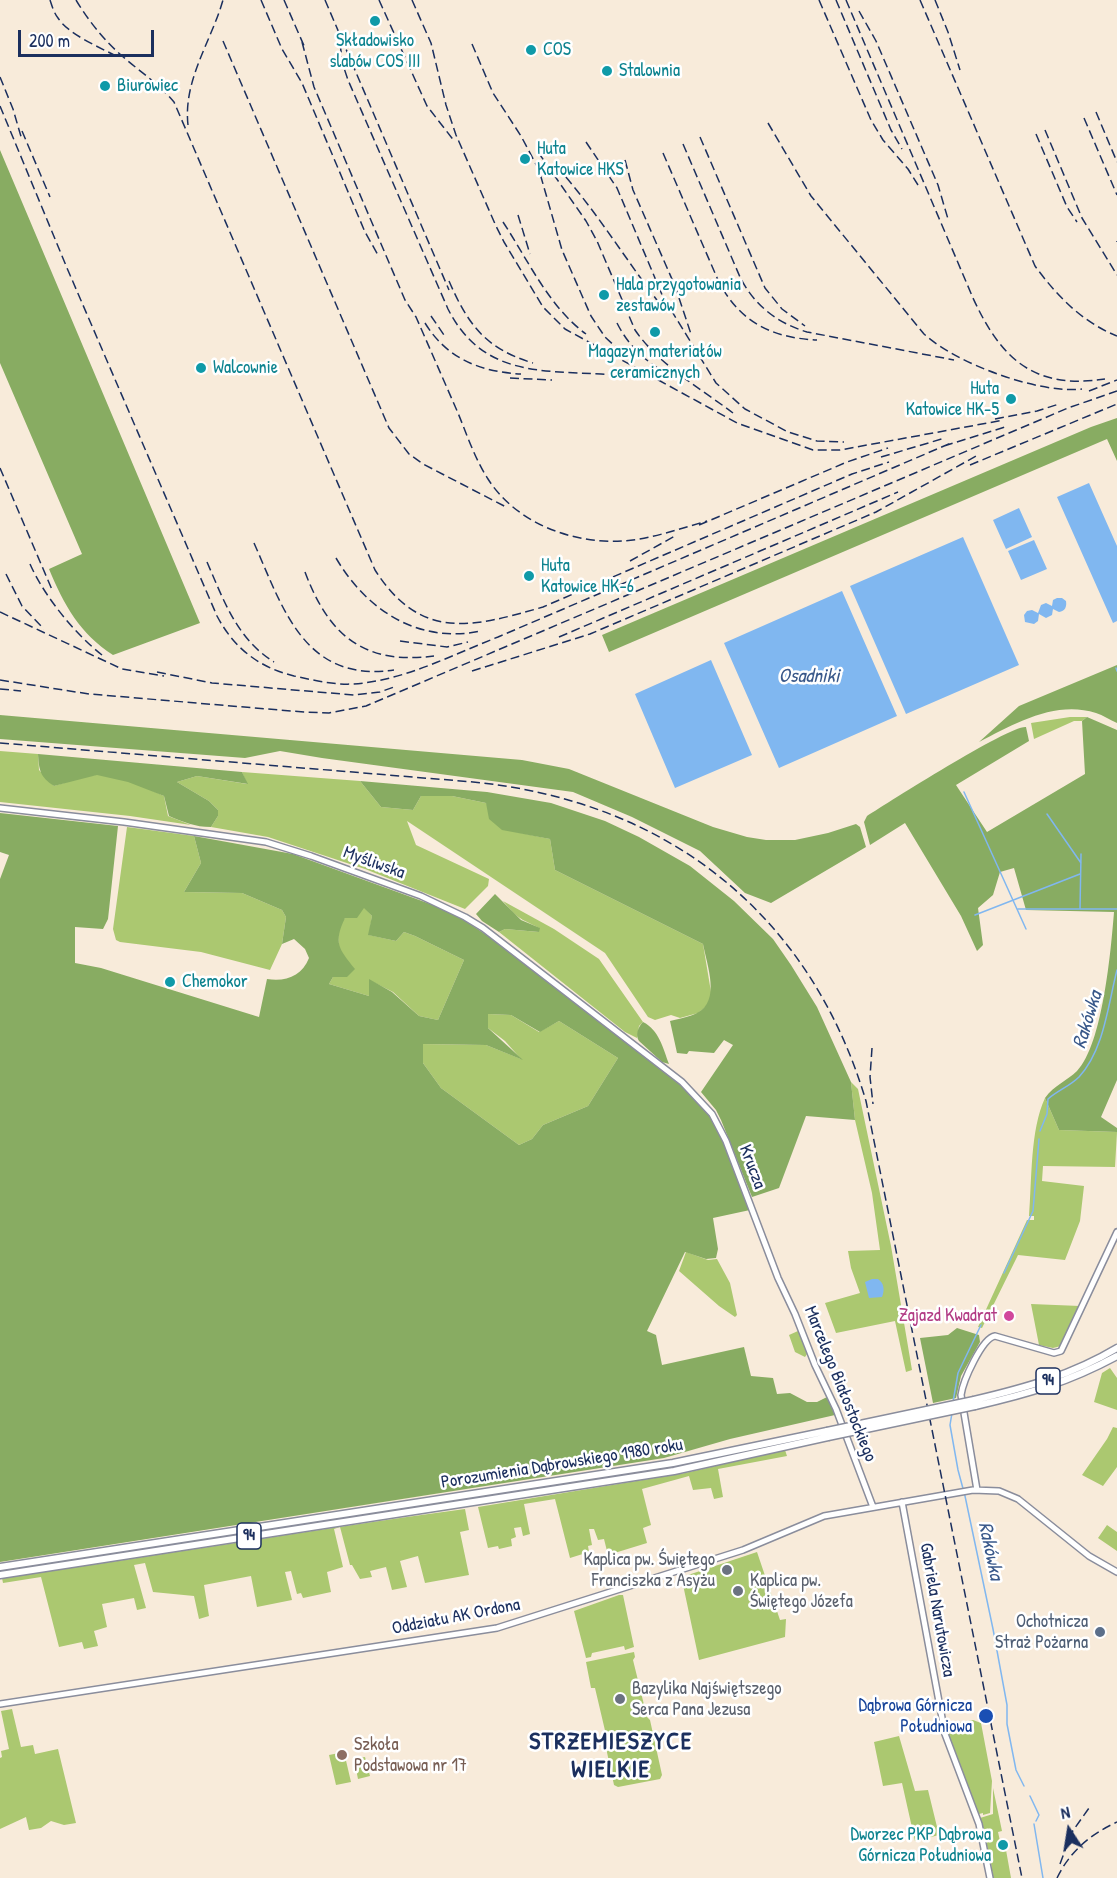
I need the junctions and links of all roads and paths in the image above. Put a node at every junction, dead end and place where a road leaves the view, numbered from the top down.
1 (0, 808) edge
2 (682, 1083) joint
3 (1117, 1232) edge
4 (777, 1274) joint
5 (1117, 1348) edge
6 (1117, 1356) edge
7 (974, 1403) junction
8 (827, 1434) junction
9 (977, 1490) junction
10 (902, 1502) junction
11 (873, 1507) junction
12 (0, 1567) edge
13 (1117, 1572) edge
14 (0, 1575) edge
15 (0, 1704) edge
16 (990, 1878) edge

1 - 2 street, Myśliwska
2 - 4 street, Krucza
3 - 9 street
4 - 11 street, Marcelego Białostockiego
5 - 7 main road, Porozumienia Dąbrowskiego 1980 roku / 94
6 - 7 main road, Porozumienia Dąbrowskiego 1980 roku / 94
7 - 8 main road, Porozumienia Dąbrowskiego 1980 roku / 94, bridge
8 - 12 main road, Porozumienia Dąbrowskiego 1980 roku / 94
8 - 14 main road, Porozumienia Dąbrowskiego 1980 roku / 94
9 - 10 street, Oddziału AK Ordona
9 - 13 street, Oddziału AK Ordona
10 - 11 street, Oddziału AK Ordona
10 - 16 street, Gabriela Narutowicza
11 - 15 street, Oddziału AK Ordona

